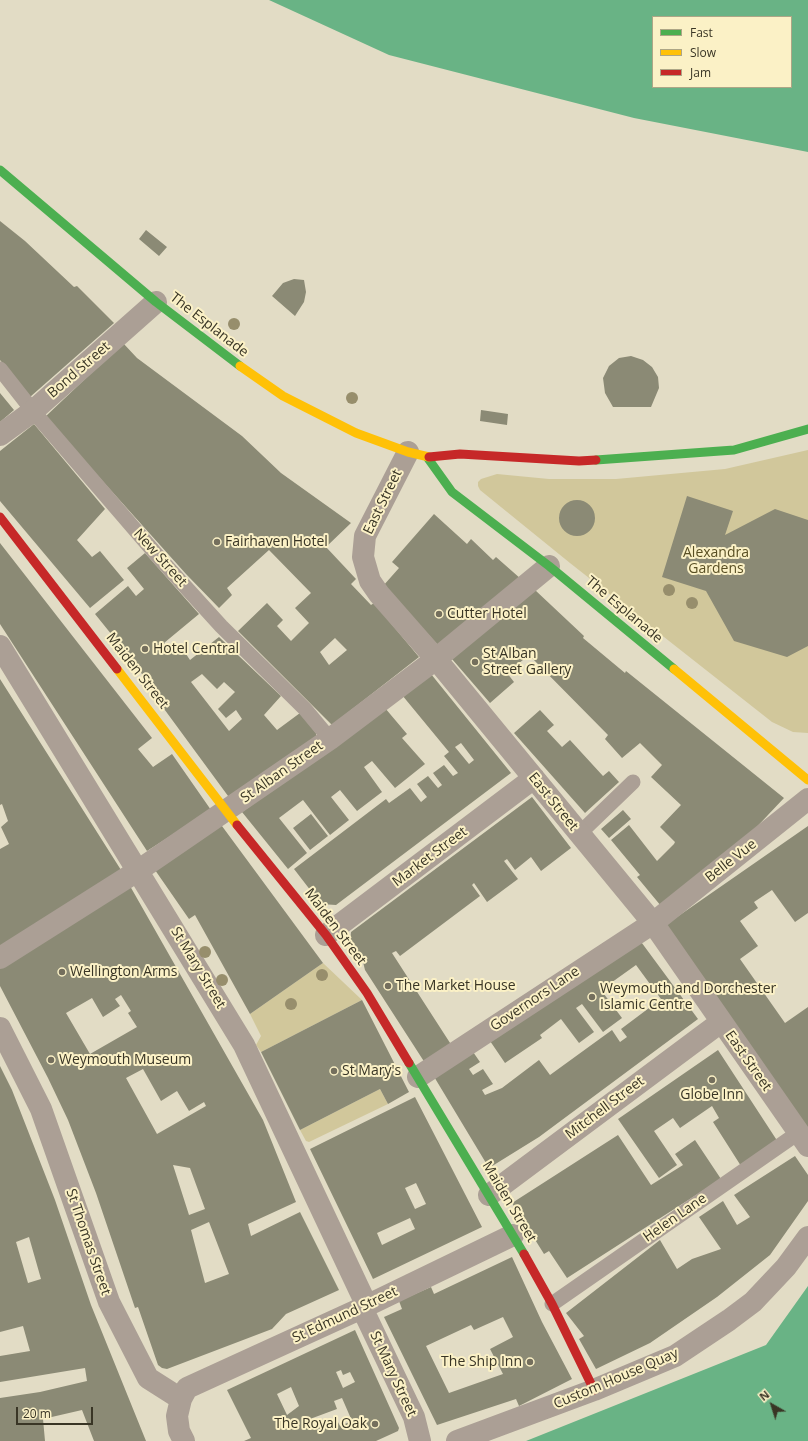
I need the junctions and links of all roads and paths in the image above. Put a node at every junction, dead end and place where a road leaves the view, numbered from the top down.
1 (0, 170) edge
2 (156, 302) junction
3 (0, 369) edge
4 (33, 411) junction
5 (808, 429) edge
6 (0, 435) edge
7 (418, 454) junction
8 (0, 518) edge
9 (549, 566) junction
10 (0, 646) edge
11 (436, 659) junction
12 (330, 739) junction
13 (534, 778) junction
14 (808, 780) edge
15 (633, 782) dead end
16 (808, 799) edge
17 (226, 811) junction
18 (579, 834) junction
19 (139, 870) junction
20 (653, 923) junction
21 (326, 935) junction
22 (0, 958) edge
23 (721, 1022) junction
24 (0, 1028) edge
25 (418, 1077) junction
26 (803, 1139) edge
27 (488, 1194) junction
28 (513, 1235) junction
29 (808, 1237) edge
30 (552, 1304) junction
31 (364, 1307) junction
32 (594, 1390) junction
33 (181, 1399) junction
34 (184, 1441) edge
35 (420, 1441) edge
36 (457, 1441) edge

1 - 2 street, The Esplanade
2 - 4 street, Bond Street
2 - 7 street, The Esplanade
3 - 4 lane, New Street
4 - 6 street, Bond Street
4 - 12 lane, New Street
5 - 7 street, The Esplanade
7 - 9 street, The Esplanade
7 - 11 street, East Street
8 - 17 street, Maiden Street
9 - 11 street, St Alban Street
9 - 14 street, The Esplanade
10 - 19 street, St Mary Street
11 - 12 street, St Alban Street
11 - 13 street, East Street
12 - 17 street, St Alban Street
13 - 18 street, East Street
13 - 21 street, Market Street
15 - 18 lane
16 - 20 street, Belle Vue
17 - 19 street, St Alban Street
17 - 21 street, Maiden Street
18 - 20 street, East Street
19 - 22 street, St Alban Street
19 - 31 street, St Mary Street
20 - 23 street, East Street
20 - 25 street, Governors Lane
21 - 25 street, Maiden Street
23 - 26 street, East Street
23 - 27 street, Mitchell Street
24 - 33 street, St Thomas Street
25 - 27 street, Maiden Street
26 - 30 lane, Helen Lane
27 - 28 street, Maiden Street
28 - 30 street, Maiden Street
28 - 31 street, St Edmund Street
29 - 32 street, Custom House Quay
30 - 32 street, Maiden Street
31 - 33 street, St Edmund Street
31 - 35 street, St Mary Street
32 - 36 street, Custom House Quay
33 - 34 street

